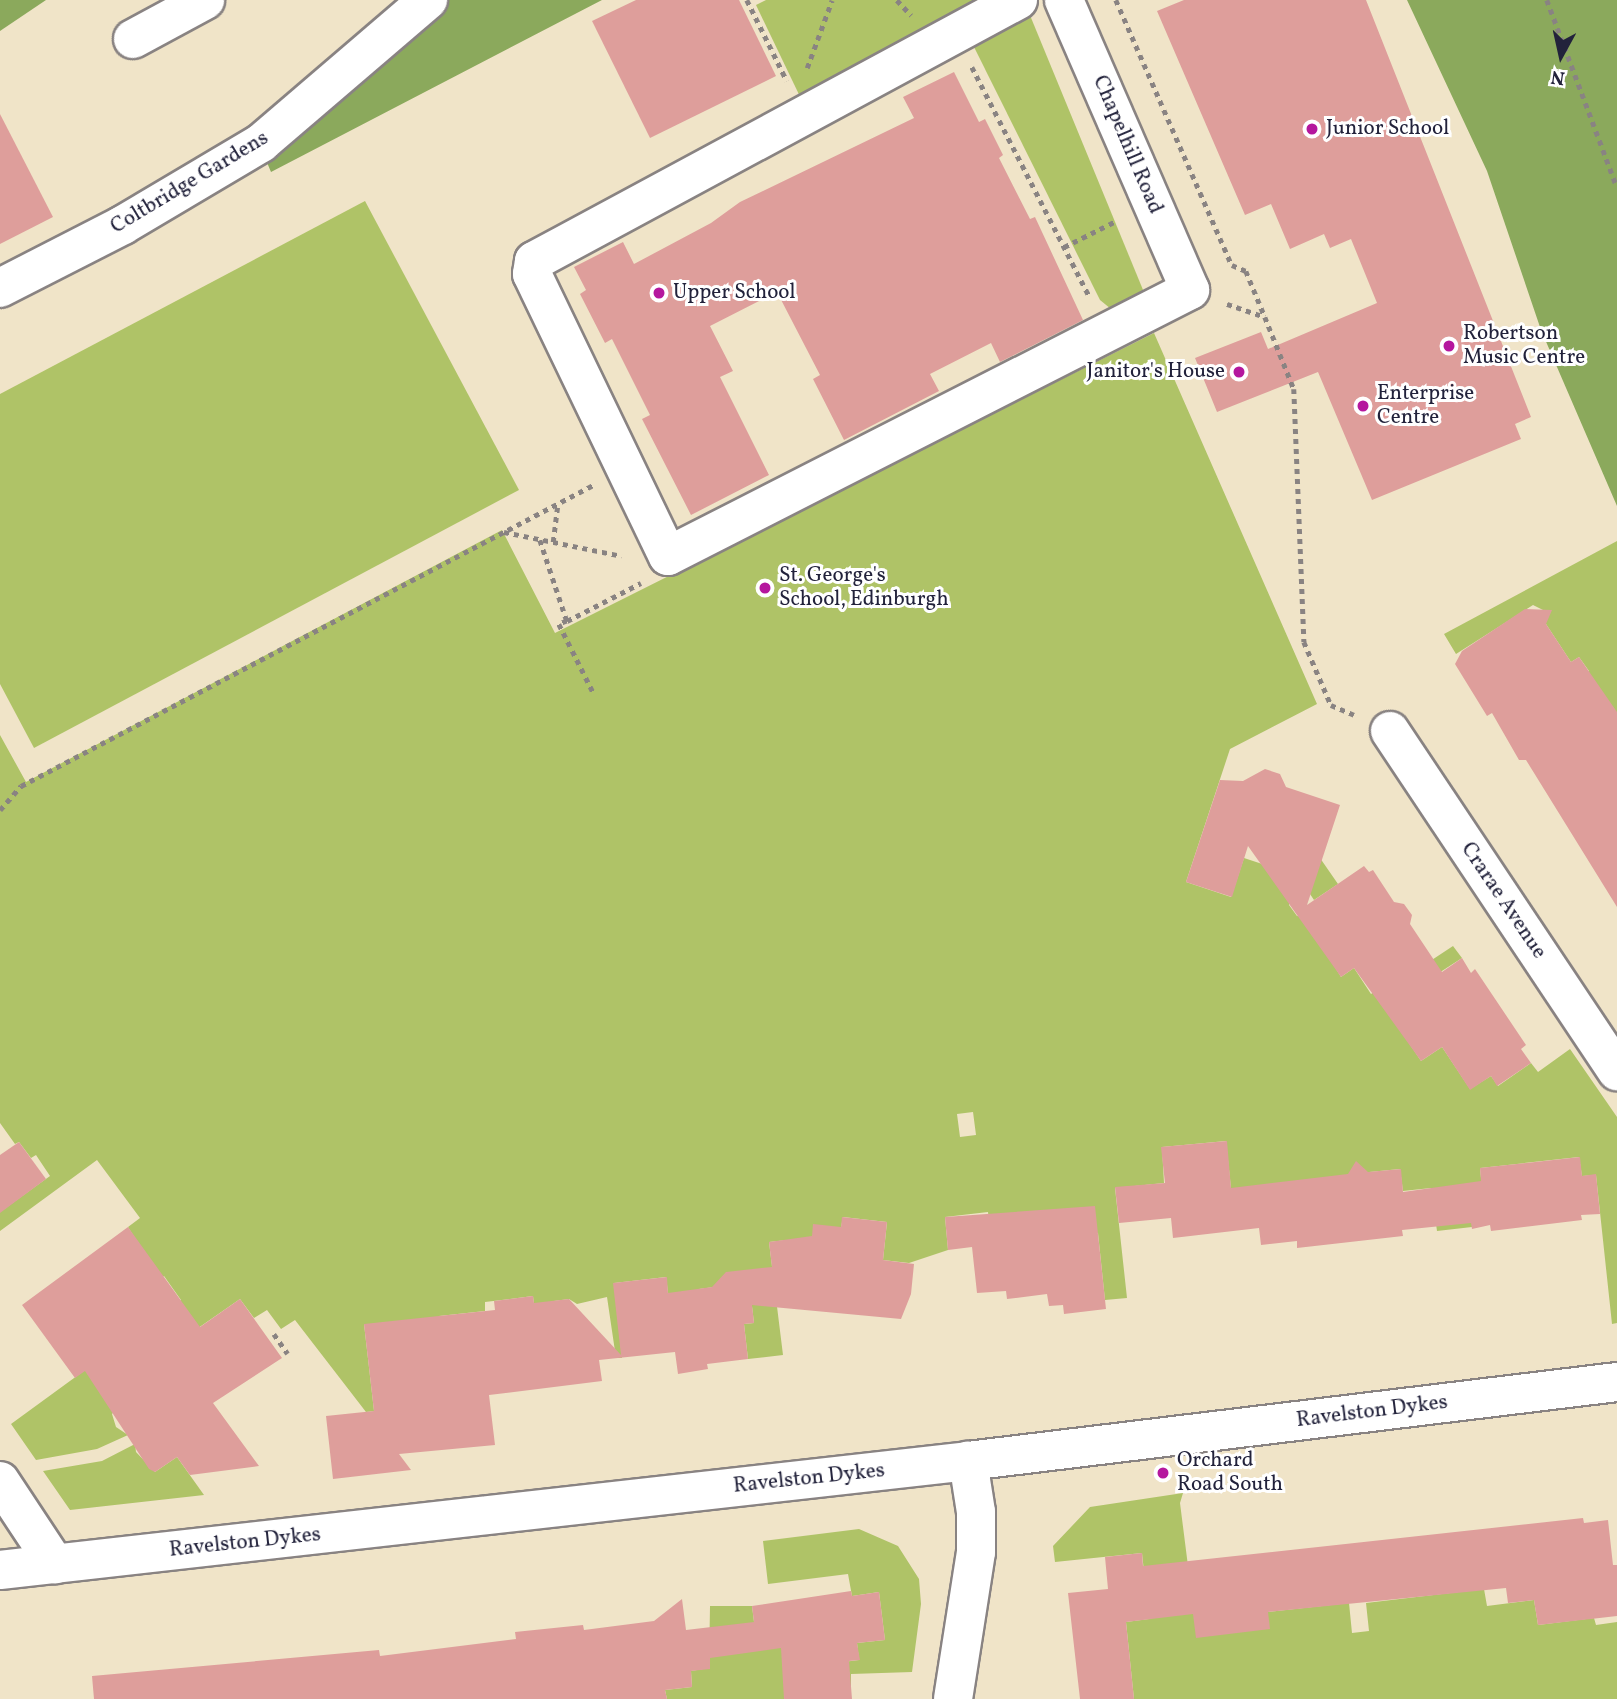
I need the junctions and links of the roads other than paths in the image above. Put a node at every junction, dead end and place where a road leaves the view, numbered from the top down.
1 (205, 0) edge
2 (428, 0) edge
3 (1018, 0) edge
4 (1064, 0) edge
5 (133, 38) dead end
6 (0, 288) edge
7 (1390, 731) road end
8 (1617, 1071) edge
9 (1617, 1382) edge
10 (968, 1461) junction
11 (0, 1481) edge
12 (55, 1564) junction
13 (0, 1570) edge
14 (953, 1699) edge

1 - 5 street
2 - 6 street, Coltbridge Gardens
3 - 4 street, Chapelhill Road
7 - 8 street, Crarae Avenue
9 - 10 street, Ravelston Dykes
10 - 12 street, Ravelston Dykes
10 - 14 street
11 - 12 street
12 - 13 street, Ravelston Dykes

